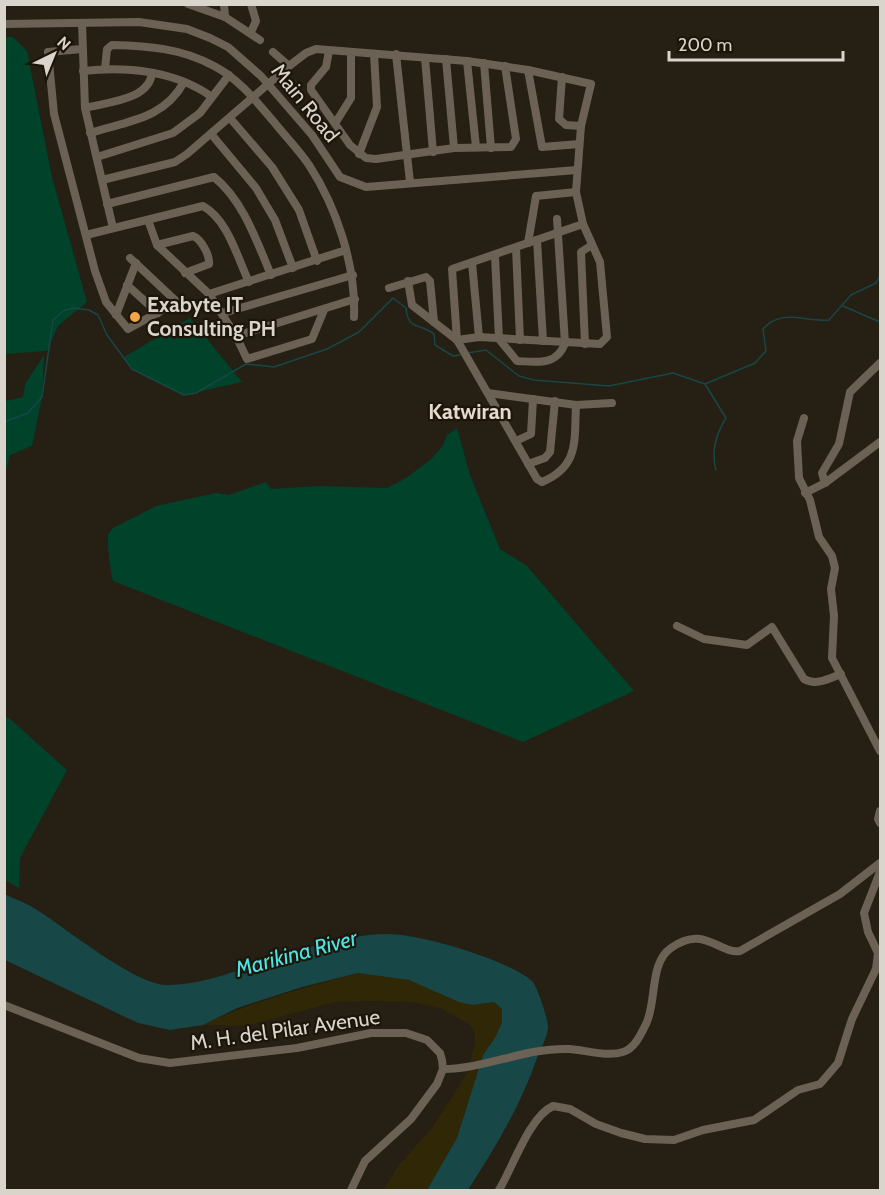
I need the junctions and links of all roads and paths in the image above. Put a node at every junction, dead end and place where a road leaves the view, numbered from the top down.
1 (188, 4) edge
2 (224, 4) edge
3 (251, 4) edge
4 (225, 17) junction
5 (82, 23) junction
6 (4, 24) edge
7 (250, 32) junction
8 (260, 40) dead end
9 (82, 49) junction
10 (329, 51) junction
11 (273, 52) dead end
12 (351, 53) junction
13 (374, 54) junction
14 (396, 54) junction
15 (425, 58) junction
16 (446, 59) junction
17 (467, 61) junction
18 (484, 63) junction
19 (289, 66) junction
20 (505, 66) junction
21 (105, 69) junction
22 (528, 70) junction
23 (83, 72) junction
24 (152, 73) junction
25 (229, 75) junction
26 (562, 77) junction
27 (184, 82) junction
28 (268, 84) junction
29 (212, 97) junction
30 (253, 97) junction
31 (85, 108) junction
32 (230, 118) junction
33 (336, 122) junction
34 (581, 126) junction
35 (90, 133) junction
36 (212, 135) junction
37 (579, 144) junction
38 (476, 147) junction
39 (454, 148) junction
40 (491, 148) junction
41 (433, 152) junction
42 (359, 154) junction
43 (406, 156) junction
44 (97, 157) junction
45 (577, 170) junction
46 (102, 180) junction
47 (410, 182) junction
48 (576, 192) junction
49 (107, 204) junction
50 (556, 219) dead end
51 (148, 220) junction
52 (584, 225) junction
53 (113, 228) junction
54 (556, 233) junction
55 (86, 235) junction
56 (537, 240) junction
57 (528, 243) junction
58 (157, 245) junction
59 (592, 245) junction
60 (516, 248) junction
61 (346, 250) junction
62 (495, 256) junction
63 (317, 261) junction
64 (472, 263) junction
65 (293, 268) junction
66 (185, 273) junction
67 (271, 275) junction
68 (353, 275) junction
69 (408, 281) junction
70 (249, 282) junction
71 (127, 285) junction
72 (389, 288) dead end
73 (209, 294) junction
74 (355, 299) junction
75 (324, 310) junction
76 (158, 313) junction
77 (223, 313) junction
78 (116, 315) junction
79 (354, 317) dead end
80 (434, 322) junction
81 (236, 336) junction
82 (479, 337) junction
83 (499, 339) junction
84 (457, 340) junction
85 (520, 340) junction
86 (543, 341) junction
87 (565, 343) junction
88 (585, 344) junction
89 (880, 363) edge
90 (488, 393) junction
91 (533, 399) junction
92 (555, 401) junction
93 (612, 404) dead end
94 (576, 405) junction
95 (804, 418) dead end
96 (516, 441) junction
97 (880, 442) edge
98 (528, 464) junction
99 (825, 483) junction
100 (805, 494) junction
101 (677, 626) dead end
102 (841, 674) junction
103 (880, 751) edge
104 (880, 811) edge
105 (880, 823) edge
106 (880, 863) edge
107 (880, 872) edge
108 (4, 1005) edge
109 (442, 1069) junction
110 (351, 1191) edge
111 (499, 1191) edge

1 - 4 street
2 - 4 street
3 - 7 street
4 - 7 street
5 - 6 street, Main Road
5 - 9 street
5 - 28 street, Main Road
7 - 8 street
9 - 23 street
9 - 55 street
10 - 12 street
10 - 19 street
10 - 33 street
11 - 19 street
12 - 13 street
12 - 33 street
13 - 14 street
13 - 42 street
14 - 15 street
14 - 43 street
15 - 16 street
15 - 41 street
16 - 17 street
16 - 39 street
17 - 18 street
17 - 38 street
18 - 20 street
18 - 40 street
19 - 28 street
20 - 22 street
20 - 40 street
21 - 23 street
21 - 24 street
21 - 25 street
22 - 26 street
22 - 37 street
23 - 31 street
24 - 27 street
24 - 31 street
25 - 29 street
25 - 30 street
26 - 34 street
26 - 34 street
27 - 29 street
27 - 35 street
28 - 30 street
28 - 47 street, Main Road
29 - 44 street
30 - 32 street
30 - 61 street
31 - 35 street
32 - 36 street
32 - 63 street
33 - 42 street
34 - 37 street
35 - 44 street
36 - 46 street
36 - 65 street
37 - 45 street
38 - 39 street
38 - 40 street
39 - 41 street
41 - 43 street
42 - 43 street
43 - 47 street
44 - 46 street
45 - 47 street, Main Road
45 - 48 street
46 - 49 street
48 - 52 street
48 - 57 street
49 - 53 street
49 - 67 street
50 - 54 street
51 - 53 street
51 - 58 street
51 - 70 street
52 - 54 street
52 - 59 street
53 - 55 street
54 - 56 street
54 - 87 street
55 - 78 street
56 - 57 street
56 - 86 street
57 - 60 street
58 - 66 street
58 - 66 street
59 - 88 street
59 - 88 street
60 - 62 street
60 - 85 street
61 - 63 street
61 - 68 street
62 - 64 street
62 - 83 street
63 - 65 street
64 - 82 street
64 - 84 street
65 - 67 street
66 - 73 street
67 - 70 street
68 - 74 street
68 - 77 street
69 - 72 street
69 - 80 street
69 - 80 street
70 - 73 street
71 - 76 street
71 - 76 street
71 - 78 street
73 - 77 street
74 - 75 street
74 - 79 street
75 - 81 street
75 - 81 street
76 - 78 street
77 - 81 street
80 - 84 street
82 - 83 street
82 - 84 street
83 - 85 street
83 - 87 street
84 - 90 street
85 - 86 street
86 - 87 street
87 - 88 street
89 - 99 street
90 - 91 street
90 - 96 street
91 - 92 street
91 - 96 street
92 - 94 street
92 - 98 street
93 - 94 street
94 - 98 street
95 - 100 street
96 - 98 street
97 - 99 street
99 - 100 street
100 - 102 street
101 - 102 street
102 - 103 street
104 - 105 street
106 - 109 street
107 - 111 street
108 - 109 street, M. H. del Pilar Avenue
109 - 110 street

